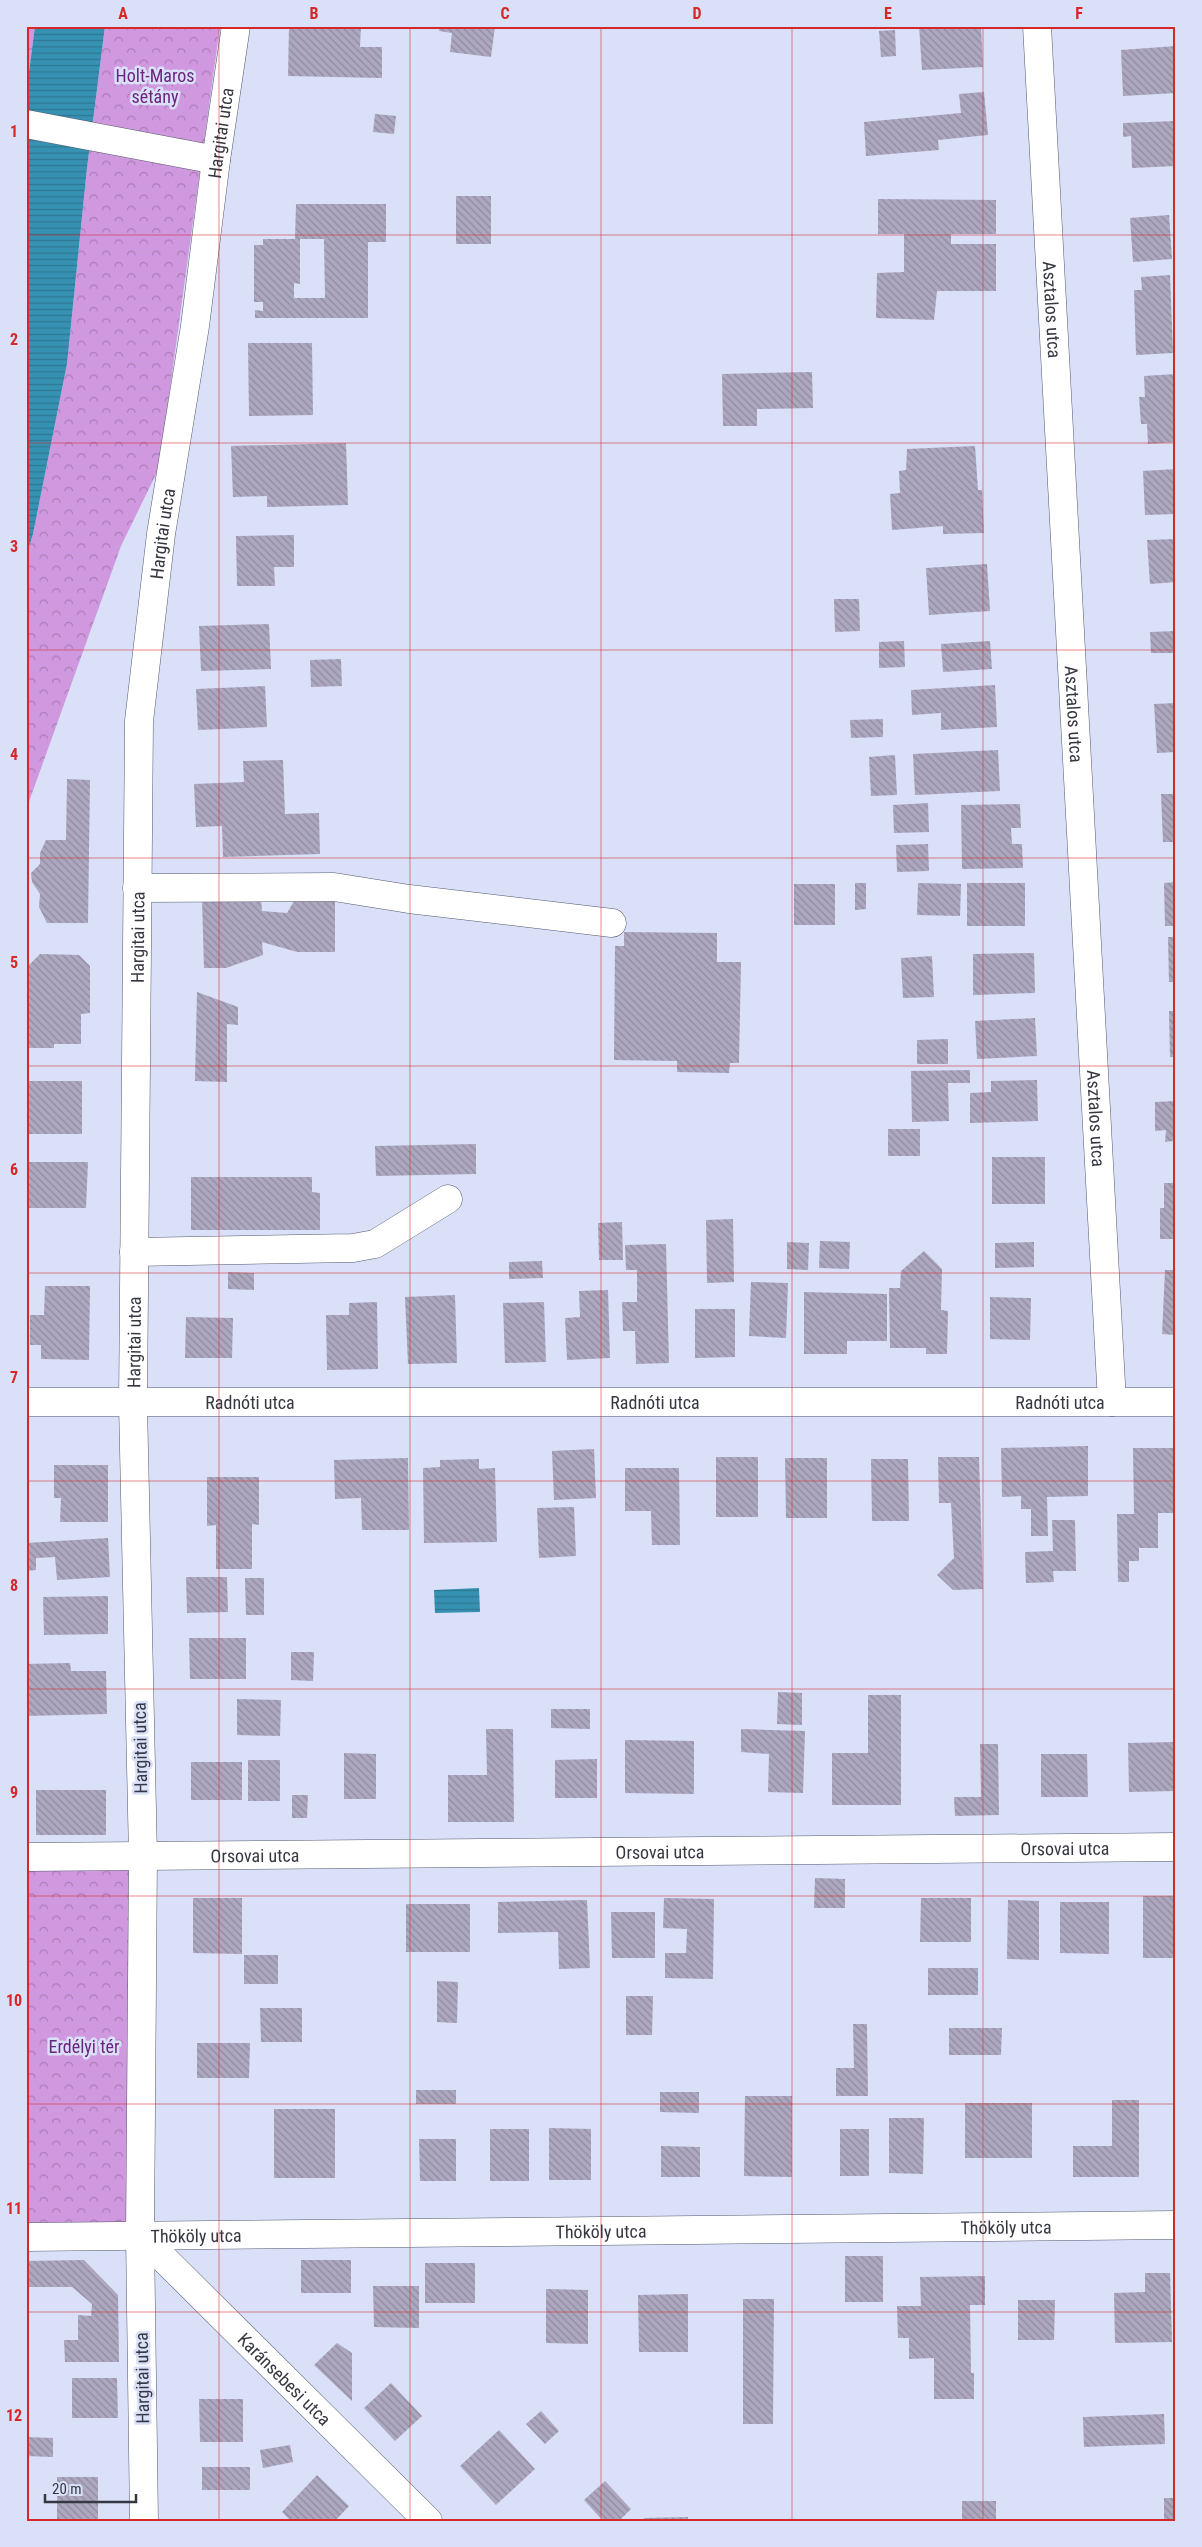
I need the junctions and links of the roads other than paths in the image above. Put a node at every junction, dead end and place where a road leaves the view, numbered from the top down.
1 (236, 26) edge
2 (1037, 26) edge
3 (26, 124) edge
4 (216, 160) junction
5 (137, 888) junction
6 (612, 923) dead end
7 (448, 1199) dead end
8 (134, 1252) junction
9 (26, 1402) edge
10 (1112, 1402) junction
11 (1176, 1402) edge
12 (133, 1404) junction
13 (1176, 1847) edge
14 (143, 1856) junction
15 (26, 1857) edge
16 (1176, 2225) edge
17 (140, 2235) junction
18 (26, 2237) edge
19 (144, 2521) edge
20 (428, 2521) edge

1 - 4 street, Hargitai utca
2 - 10 street, Asztalos utca
3 - 4 street
4 - 5 street, Hargitai utca
5 - 6 street
5 - 8 street, Hargitai utca
7 - 8 street
8 - 12 street, Hargitai utca
9 - 12 street, Radnóti utca
10 - 11 street, Radnóti utca
10 - 12 street, Radnóti utca
12 - 14 street, Hargitai utca
13 - 14 street, Orsovai utca
14 - 15 street
14 - 17 street
16 - 17 street, Thököly utca
17 - 18 street, Thököly utca
17 - 19 street, Hargitai utca
17 - 20 street, Karánsebesi utca

